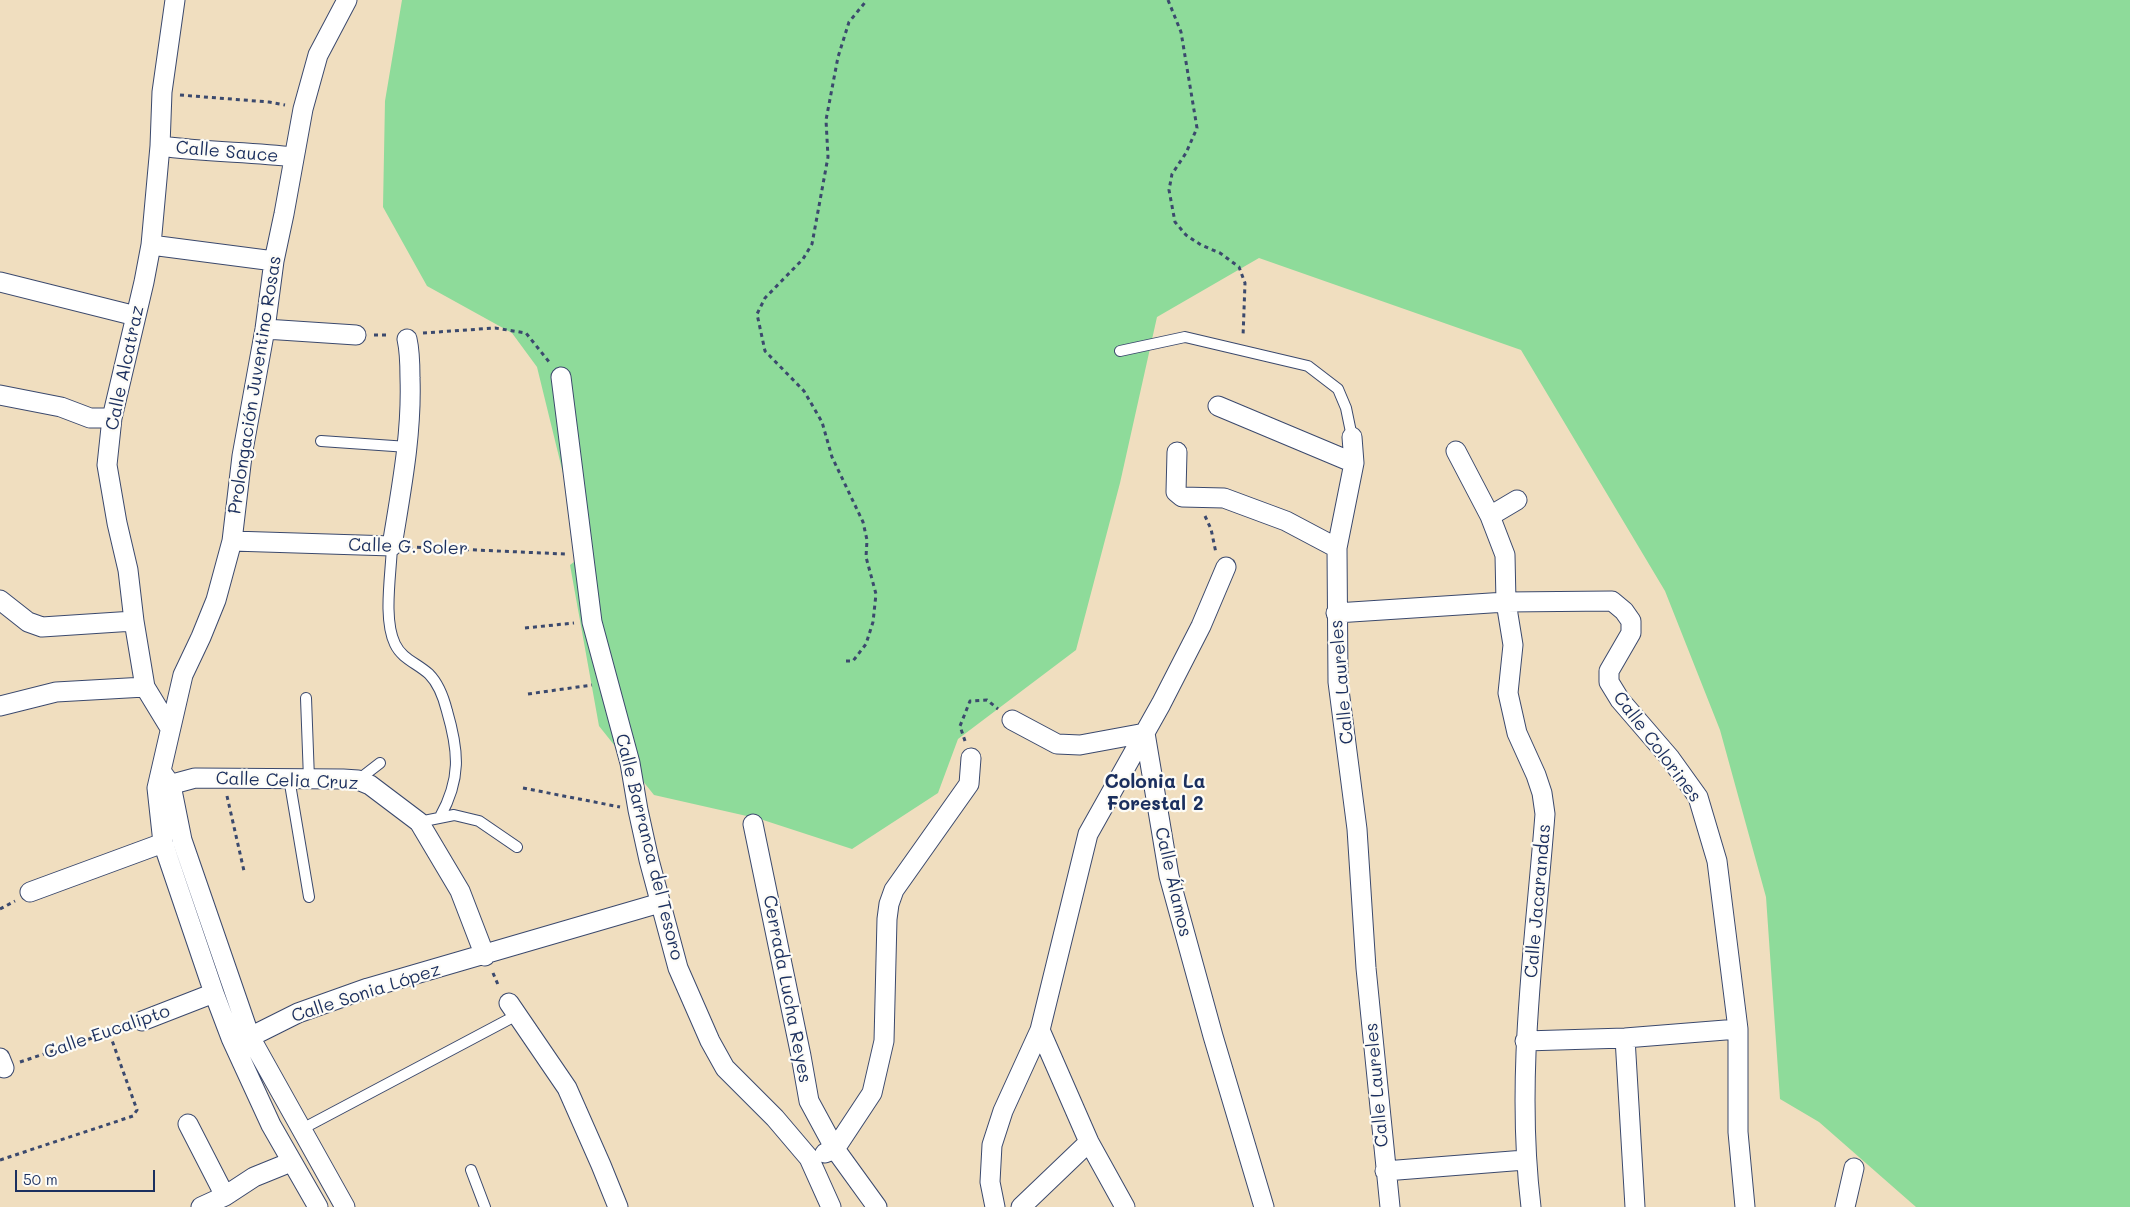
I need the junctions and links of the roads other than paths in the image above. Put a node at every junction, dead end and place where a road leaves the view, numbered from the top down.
1 (175, 0) edge
2 (347, 0) edge
3 (160, 146) junction
4 (294, 157) junction
5 (150, 245) junction
6 (274, 261) junction
7 (7, 284) edge
8 (136, 316) junction
9 (265, 329) junction
10 (356, 335) road end
11 (407, 339) road end
12 (1120, 351) dead end
13 (561, 377) road end
14 (0, 395) edge
15 (1218, 406) dead end
16 (112, 418) junction
17 (1352, 438) joint
18 (321, 441) dead end
19 (408, 447) junction
20 (1456, 451) dead end
21 (1178, 452) dead end
22 (1354, 463) junction
23 (1518, 500) dead end
24 (1490, 516) junction
25 (232, 541) junction
26 (392, 546) junction
27 (1337, 548) junction
28 (1221, 560) road end
29 (0, 600) edge
30 (1506, 602) junction
31 (1336, 613) junction
32 (134, 621) junction
33 (145, 687) junction
34 (306, 698) dead end
35 (0, 706) edge
36 (1012, 720) road end
37 (170, 728) junction
38 (1145, 733) junction
39 (972, 758) road end
40 (380, 763) dead end
41 (289, 778) junction
42 (309, 779) junction
43 (358, 780) junction
44 (163, 781) junction
45 (440, 817) junction
46 (420, 822) junction
47 (753, 824) dead end
48 (163, 843) junction
49 (517, 847) dead end
50 (30, 892) dead end
51 (310, 897) dead end
52 (660, 903) junction
53 (485, 956) junction
54 (214, 993) junction
55 (513, 1009) joint
56 (142, 1020) road end
57 (1738, 1029) junction
58 (1040, 1030) junction
59 (250, 1037) junction
60 (1625, 1038) junction
61 (1525, 1041) junction
62 (188, 1124) dead end
63 (302, 1129) junction
64 (1089, 1142) junction
65 (835, 1149) junction
66 (809, 1158) junction
67 (1525, 1160) junction
68 (291, 1162) junction
69 (1854, 1168) dead end
70 (471, 1170) dead end
71 (1385, 1171) junction
72 (225, 1196) junction
73 (201, 1207) edge
74 (318, 1207) edge
75 (345, 1207) edge
76 (485, 1207) edge
77 (618, 1207) edge
78 (831, 1207) edge
79 (877, 1207) edge
80 (995, 1207) edge
81 (1022, 1207) edge
82 (1125, 1207) edge
83 (1264, 1207) edge
84 (1390, 1207) edge
85 (1530, 1207) edge
86 (1635, 1207) edge
87 (1745, 1207) edge
88 (1845, 1207) edge

1 - 3 street, Calle Alcatraz
2 - 4 street, Prolongación Juventino Rosas
3 - 4 street, Calle Sauce
3 - 5 street, Calle Alcatraz
4 - 6 street, Prolongación Juventino Rosas
5 - 6 street
5 - 8 street, Calle Alcatraz
6 - 9 street, Prolongación Juventino Rosas
7 - 8 street
8 - 16 street, Calle Alcatraz
9 - 10 street
9 - 25 street, Prolongación Juventino Rosas
11 - 19 street
12 - 17 lane, Calle Laureles
13 - 52 street, Calle Barranca del Tesoro
14 - 16 street
15 - 22 street
16 - 32 street, Calle Alcatraz
17 - 22 street, Calle Laureles
18 - 19 lane
19 - 26 street
20 - 24 street, Calle Jacarandas
21 - 27 street
22 - 27 street, Calle Laureles
23 - 24 street
24 - 30 street, Calle Jacarandas
25 - 26 street, Calle G. Soler
25 - 37 street, Prolongación Juventino Rosas
26 - 45 lane
27 - 31 street, Calle Laureles
28 - 38 street
29 - 32 street
30 - 31 street, Calle Colorines
30 - 57 street, Calle Colorines
30 - 61 street, Calle Jacarandas
31 - 71 street, Calle Laureles
32 - 33 street, Calle Alcatraz
33 - 35 street
33 - 37 street, Calle Alcatraz
34 - 42 lane
36 - 38 street
37 - 44 street, Prolongación Juventino Rosas
38 - 58 street
38 - 83 street, Calle Álamos
39 - 65 street
40 - 43 lane
41 - 42 street, Calle Celia Cruz
41 - 44 street, Calle Celia Cruz
41 - 51 lane
42 - 43 street, Calle Celia Cruz
43 - 46 street, Calle Celia Cruz
44 - 48 street, Prolongación Juventino Rosas
44 - 59 street, Prolongación Juventino Rosas
45 - 46 lane
45 - 49 lane
46 - 53 street
47 - 65 street, Cerrada Lucha Reyes
48 - 50 street
48 - 54 street, Prolongación Juventino Rosas
52 - 53 street, Calle Sonia López
52 - 66 street, Calle Barranca del Tesoro
53 - 59 street, Calle Sonia López
54 - 56 street, Calle Eucalipto
54 - 68 street, Prolongación Juventino Rosas
55 - 63 lane
55 - 77 street
57 - 60 street
57 - 87 street, Calle Colorines
58 - 64 street
58 - 80 street
59 - 63 street, Prolongación Juventino Rosas
60 - 61 street
60 - 86 street
61 - 67 street, Calle Jacarandas
62 - 72 street
63 - 75 street, Prolongación Juventino Rosas
64 - 81 street
64 - 82 street
65 - 66 street
65 - 79 street, Cerrada Lucha Reyes
66 - 78 street, Calle Barranca del Tesoro
67 - 71 street
67 - 85 street, Calle Jacarandas
68 - 72 street
68 - 74 street, Prolongación Juventino Rosas
69 - 88 street
70 - 76 lane
71 - 84 street, Calle Laureles
72 - 73 street

